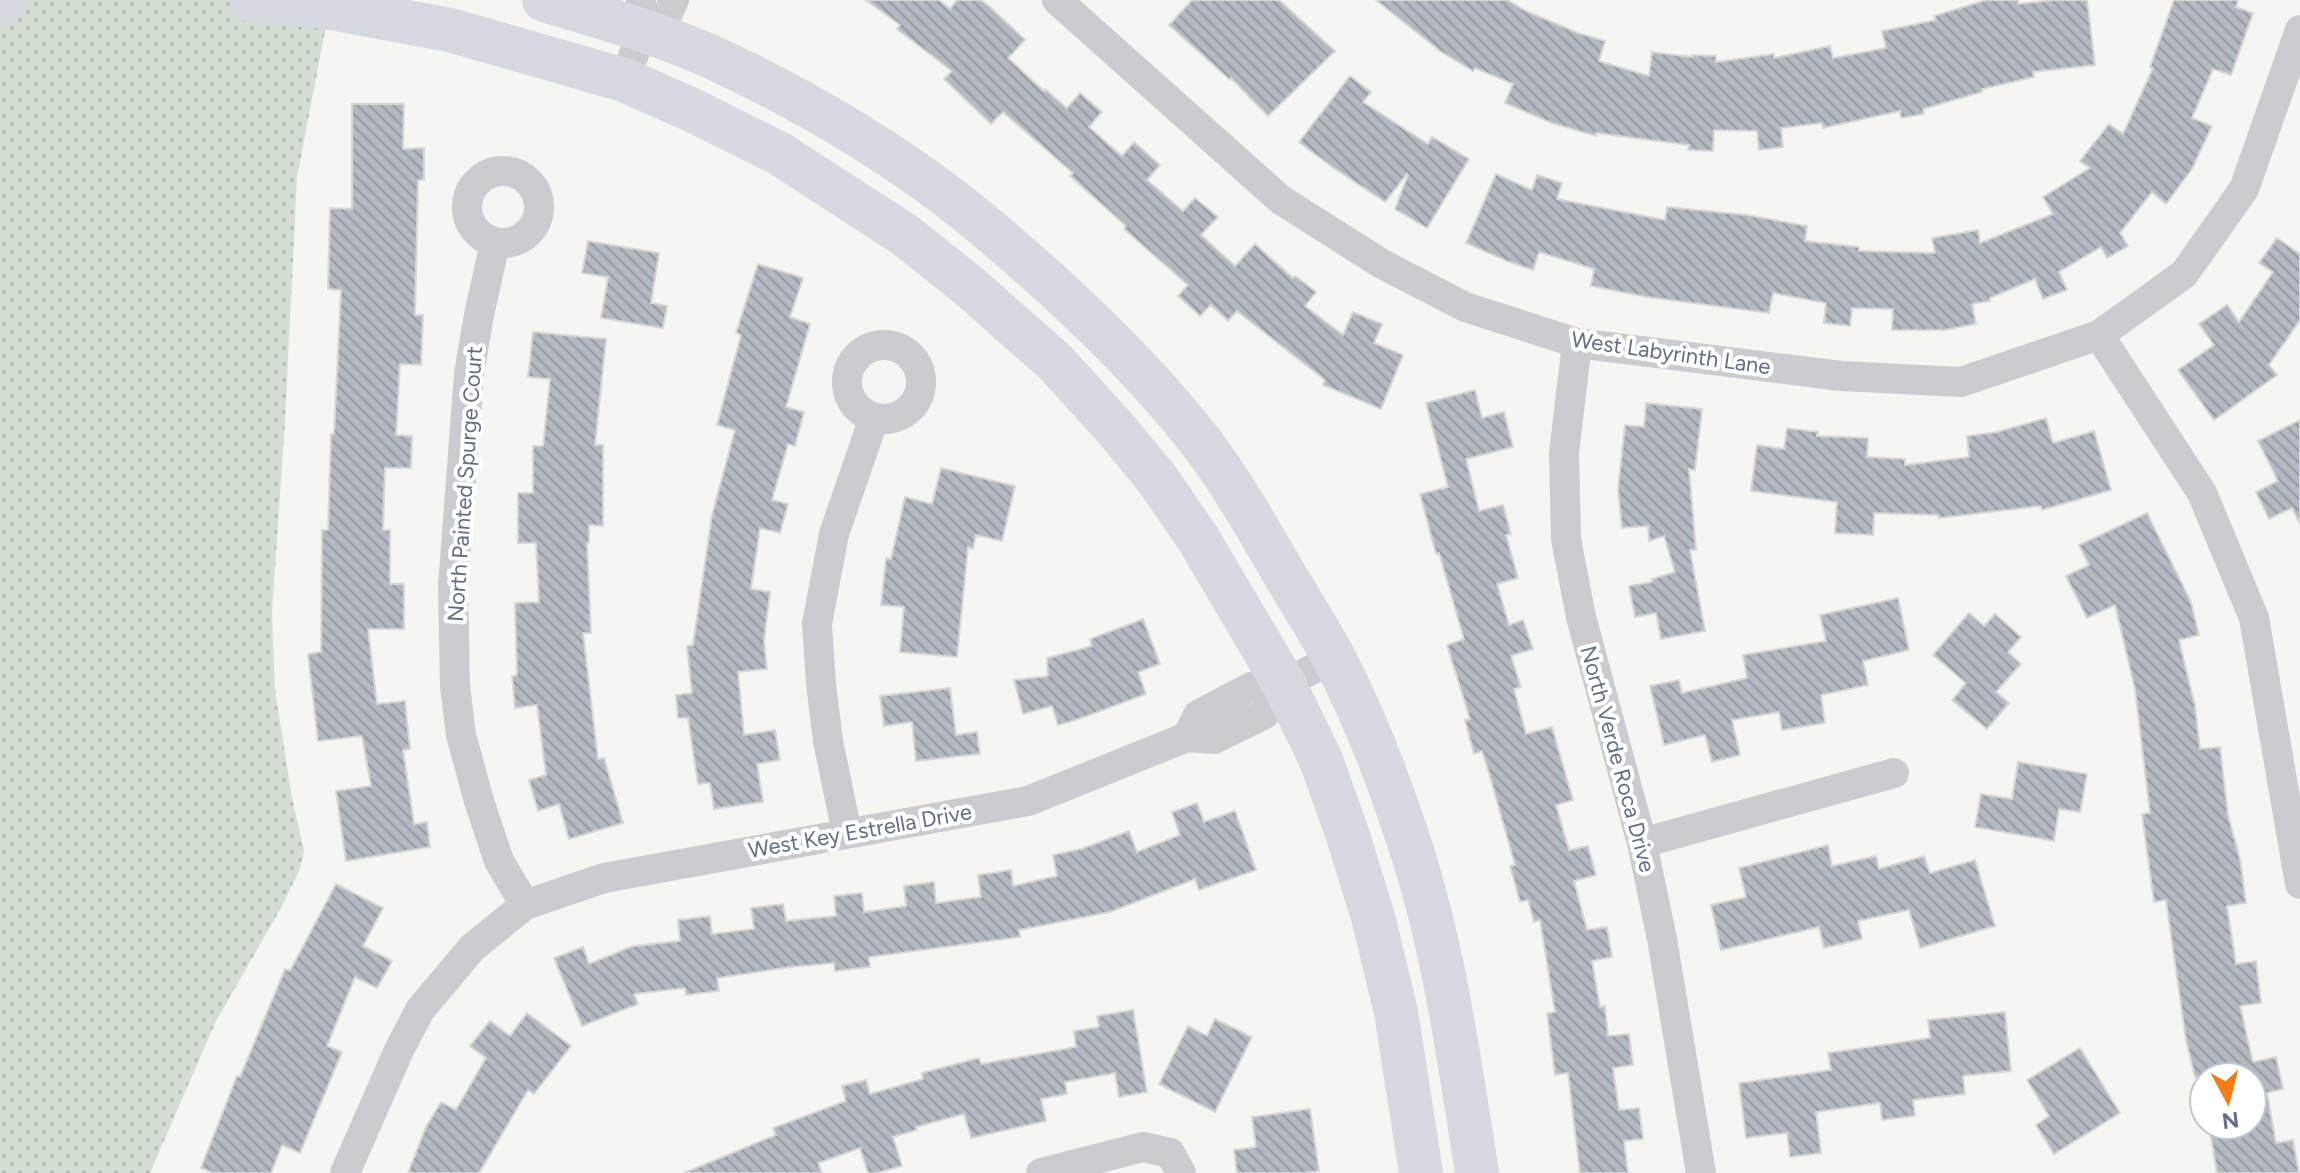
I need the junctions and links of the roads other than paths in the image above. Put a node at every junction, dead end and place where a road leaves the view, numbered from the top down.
1 (7, 0) edge
2 (251, 0) edge
3 (544, 0) edge
4 (674, 0) edge
5 (1057, 0) edge
6 (0, 1) edge
7 (642, 16) edge
8 (2300, 30) edge
9 (624, 80) junction
10 (495, 243) dead end
11 (2099, 335) junction
12 (1577, 343) junction
13 (874, 418) dead end
14 (1334, 658) junction
15 (1284, 684) junction
16 (1894, 773) dead end
17 (847, 833) junction
18 (1642, 843) junction
19 (2300, 884) edge
20 (525, 905) junction
21 (1176, 1163) edge
22 (345, 1173) edge
23 (1041, 1173) edge
24 (1421, 1173) edge
25 (1477, 1173) edge
26 (1701, 1173) edge

1 - 6 street
2 - 9 street
3 - 7 street
4 - 7 street
5 - 12 street, West Labyrinth Lane
7 - 9 street
7 - 14 street
8 - 11 street, West Labyrinth Lane
9 - 15 street
10 - 20 street, North Painted Spurge Court
11 - 12 street, West Labyrinth Lane
11 - 19 street
12 - 18 street, North Verde Roca Drive
13 - 17 street
14 - 15 street, West Key Estrella Drive
14 - 25 street
15 - 17 street, West Key Estrella Drive
15 - 24 street
16 - 18 street
17 - 20 street, West Key Estrella Drive
18 - 26 street, North Verde Roca Drive
20 - 22 street
21 - 23 street

